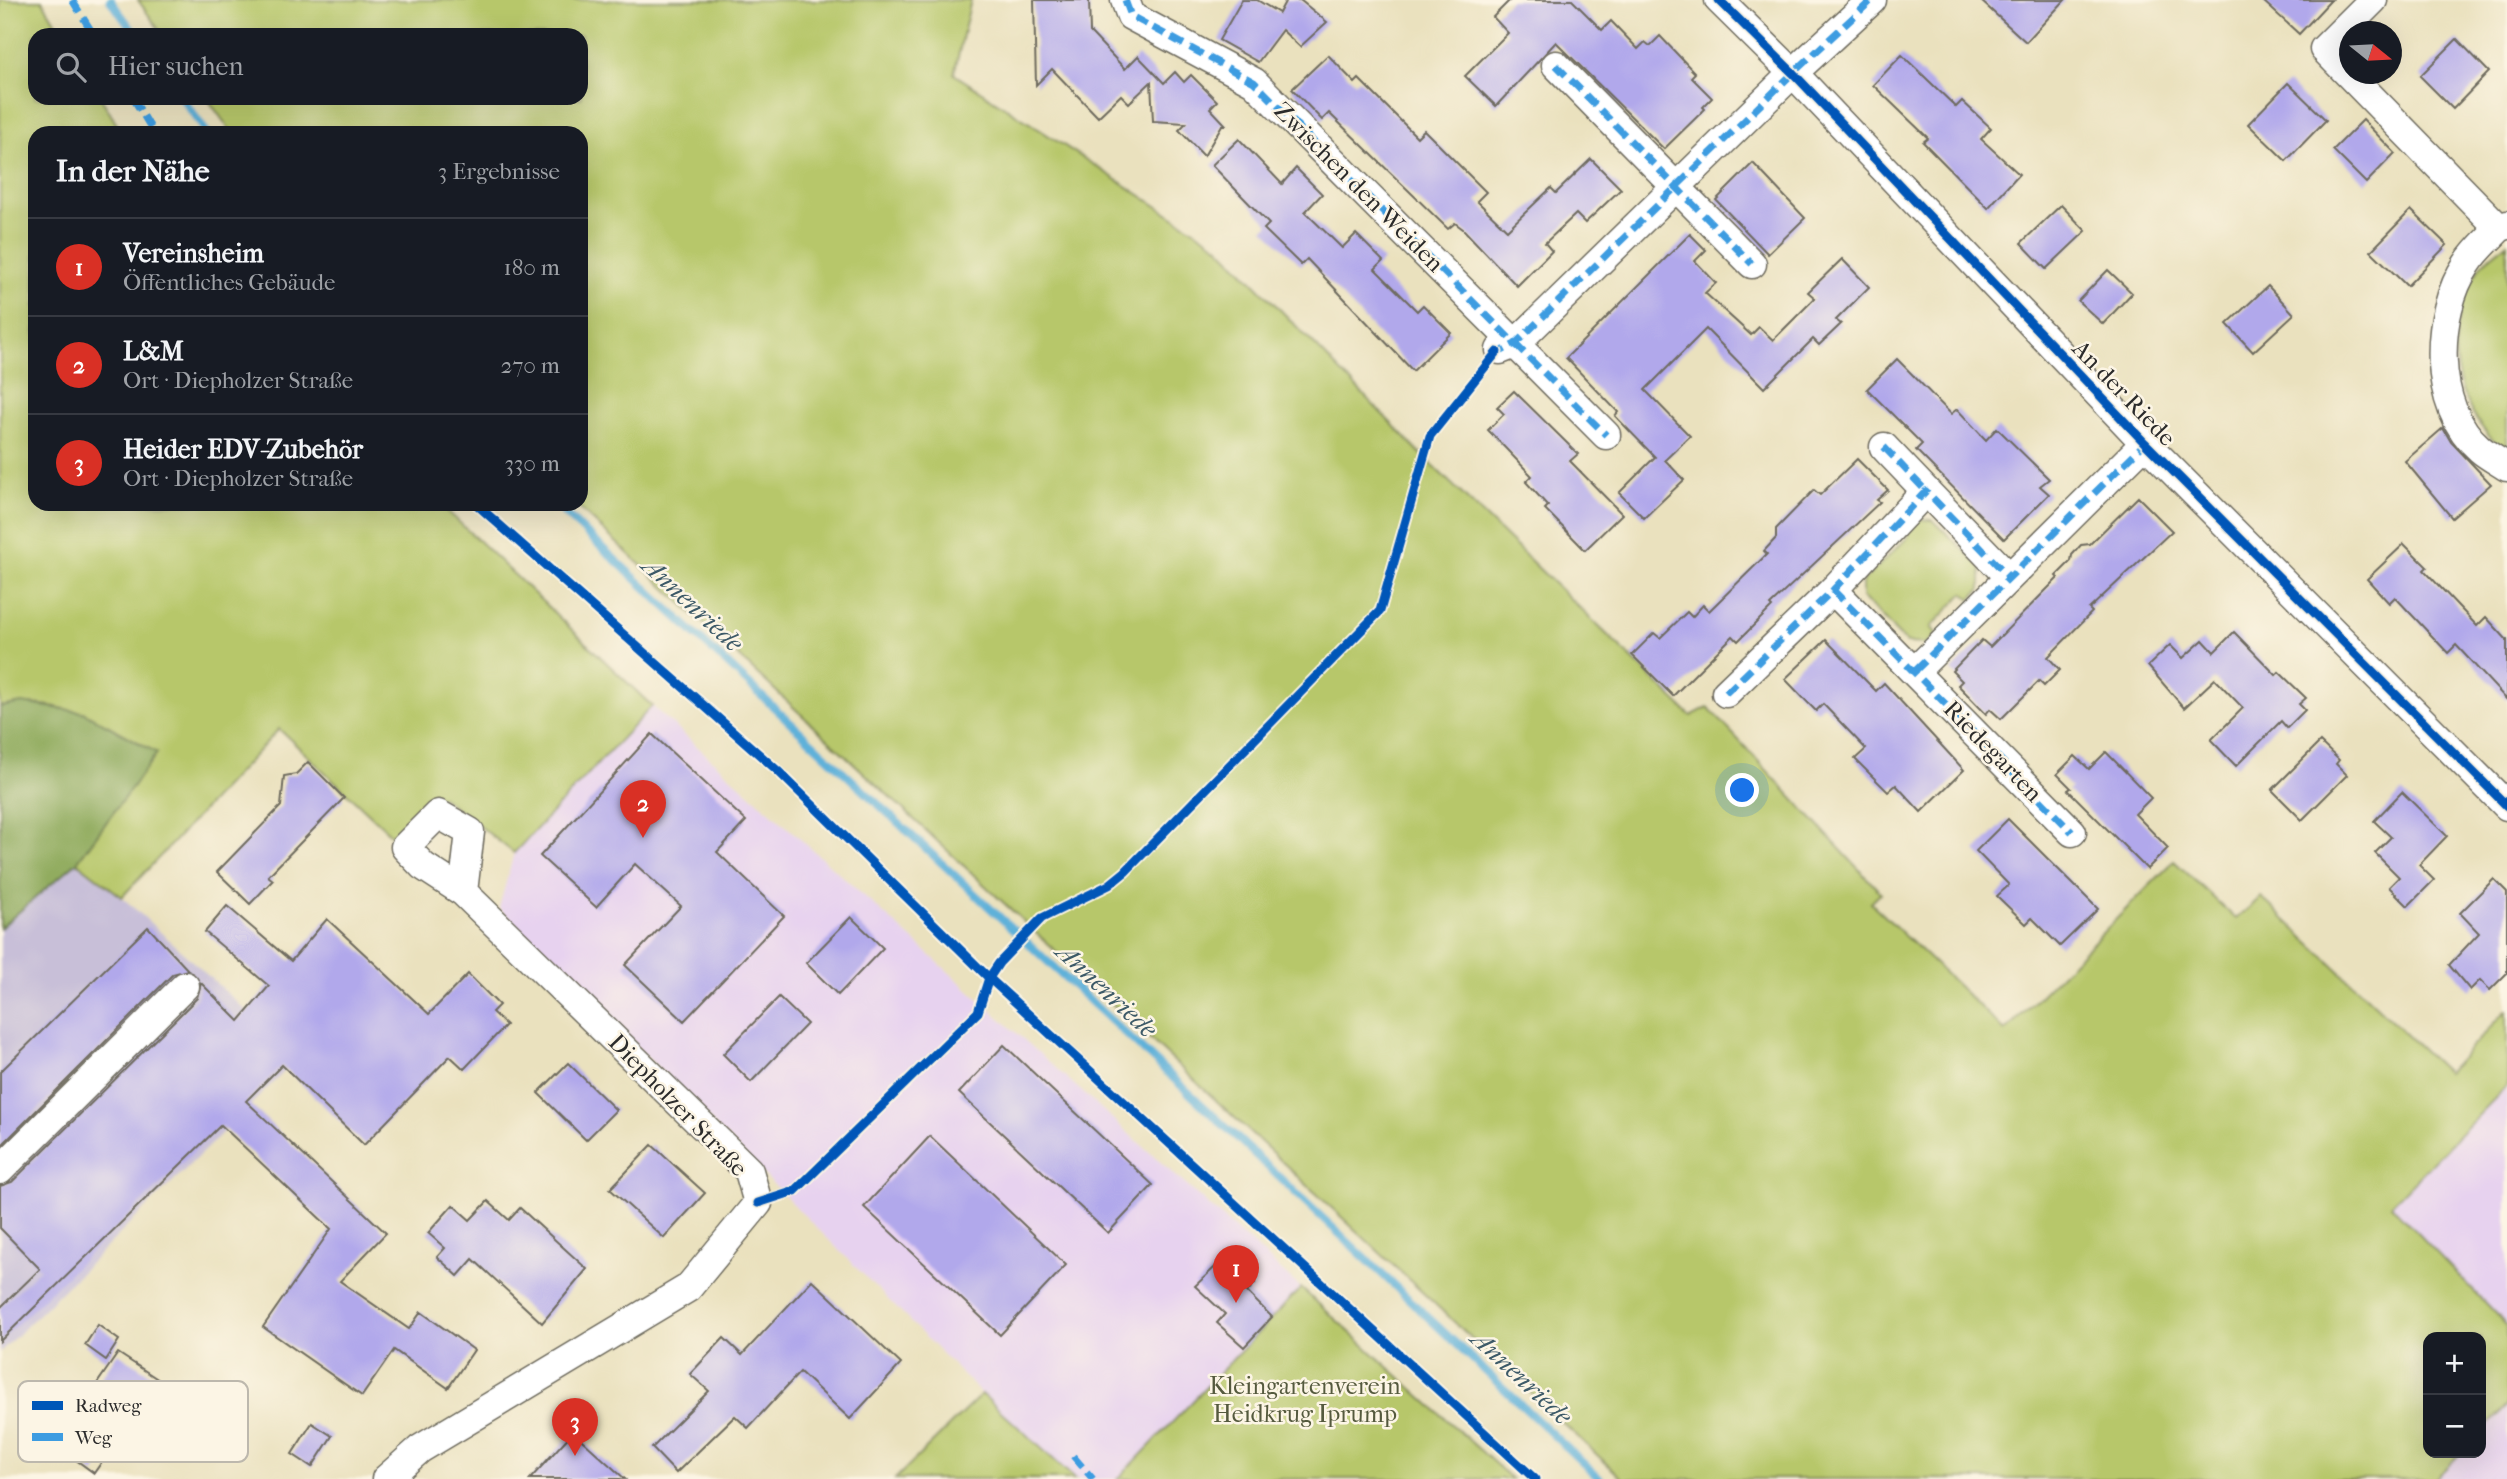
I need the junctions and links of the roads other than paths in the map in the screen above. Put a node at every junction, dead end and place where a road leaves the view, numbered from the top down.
1 (1125, 0) edge
2 (1719, 0) edge
3 (1872, 0) edge
4 (2373, 0) edge
5 (1556, 65) dead end
6 (1793, 72) junction
7 (1677, 185) junction
8 (2503, 226) edge
9 (1752, 264) dead end
10 (1506, 348) junction
11 (1606, 435) dead end
12 (2145, 443) junction
13 (1884, 447) dead end
14 (2507, 467) edge
15 (1926, 491) junction
16 (2008, 576) junction
17 (1833, 590) junction
18 (1915, 671) junction
19 (1726, 693) dead end
20 (2507, 806) edge
21 (2072, 832) dead end
22 (463, 892) dead end
23 (185, 986) dead end
24 (0, 1170) edge
25 (402, 1474) edge

1 - 10 street, Zwischen den Weiden
2 - 6 street, An der Riede
3 - 6 street
4 - 8 street
5 - 7 street
6 - 7 street
6 - 12 street, An der Riede
7 - 9 street
7 - 10 street
8 - 14 street
10 - 11 street, Zwischen den Weiden
12 - 16 street
12 - 20 street, An der Riede
13 - 15 street
15 - 16 street
15 - 17 street
16 - 18 street
17 - 18 street, Riedegarten
17 - 19 street
18 - 21 street, Riedegarten
22 - 25 street, Diepholzer Straße
23 - 24 street

